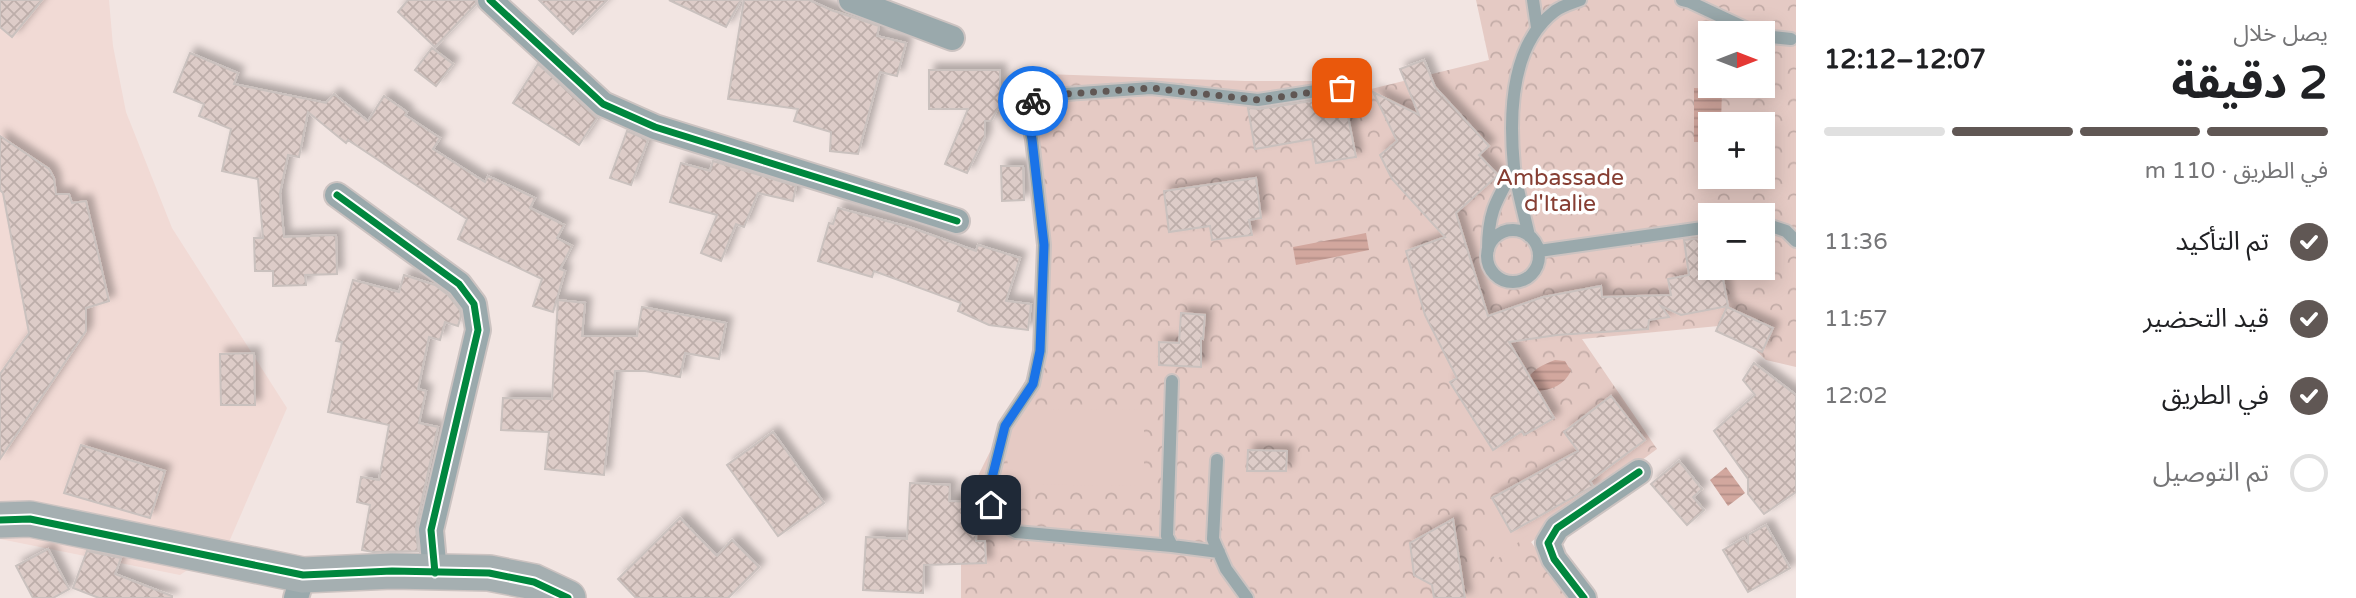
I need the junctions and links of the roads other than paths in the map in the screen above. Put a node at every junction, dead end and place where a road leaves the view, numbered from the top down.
1 (490, 0) edge
2 (850, 0) edge
3 (1532, 0) edge
4 (1580, 0) edge
5 (1682, 0) edge
6 (1730, 21) edge
7 (1537, 27) junction
8 (1775, 37) edge
9 (952, 38) dead end
10 (1791, 39) dead end
11 (1342, 88) dead end
12 (1514, 169) junction
13 (337, 195) dead end
14 (957, 221) dead end
15 (1775, 227) edge
16 (1698, 229) edge
17 (1529, 236) junction
18 (1796, 241) edge
19 (1539, 251) junction
20 (1488, 252) junction
21 (1172, 381) dead end
22 (1217, 460) dead end
23 (1639, 472) dead end
24 (0, 520) edge
25 (1172, 546) junction
26 (1219, 552) junction
27 (435, 573) junction
28 (300, 587) edge
29 (568, 598) edge
30 (1247, 598) edge
31 (1584, 598) edge

1 - 14 street
2 - 9 street
3 - 7 lane
4 - 7 lane
5 - 6 lane
7 - 12 lane
8 - 10 lane
11 - 25 lane
12 - 17 lane
12 - 20 lane
13 - 27 street
15 - 18 lane
16 - 19 lane
17 - 19 lane
17 - 20 lane
19 - 20 lane
21 - 25 lane
22 - 26 lane
23 - 31 street
24 - 28 street
25 - 26 lane
26 - 30 lane
27 - 28 street
27 - 29 street

